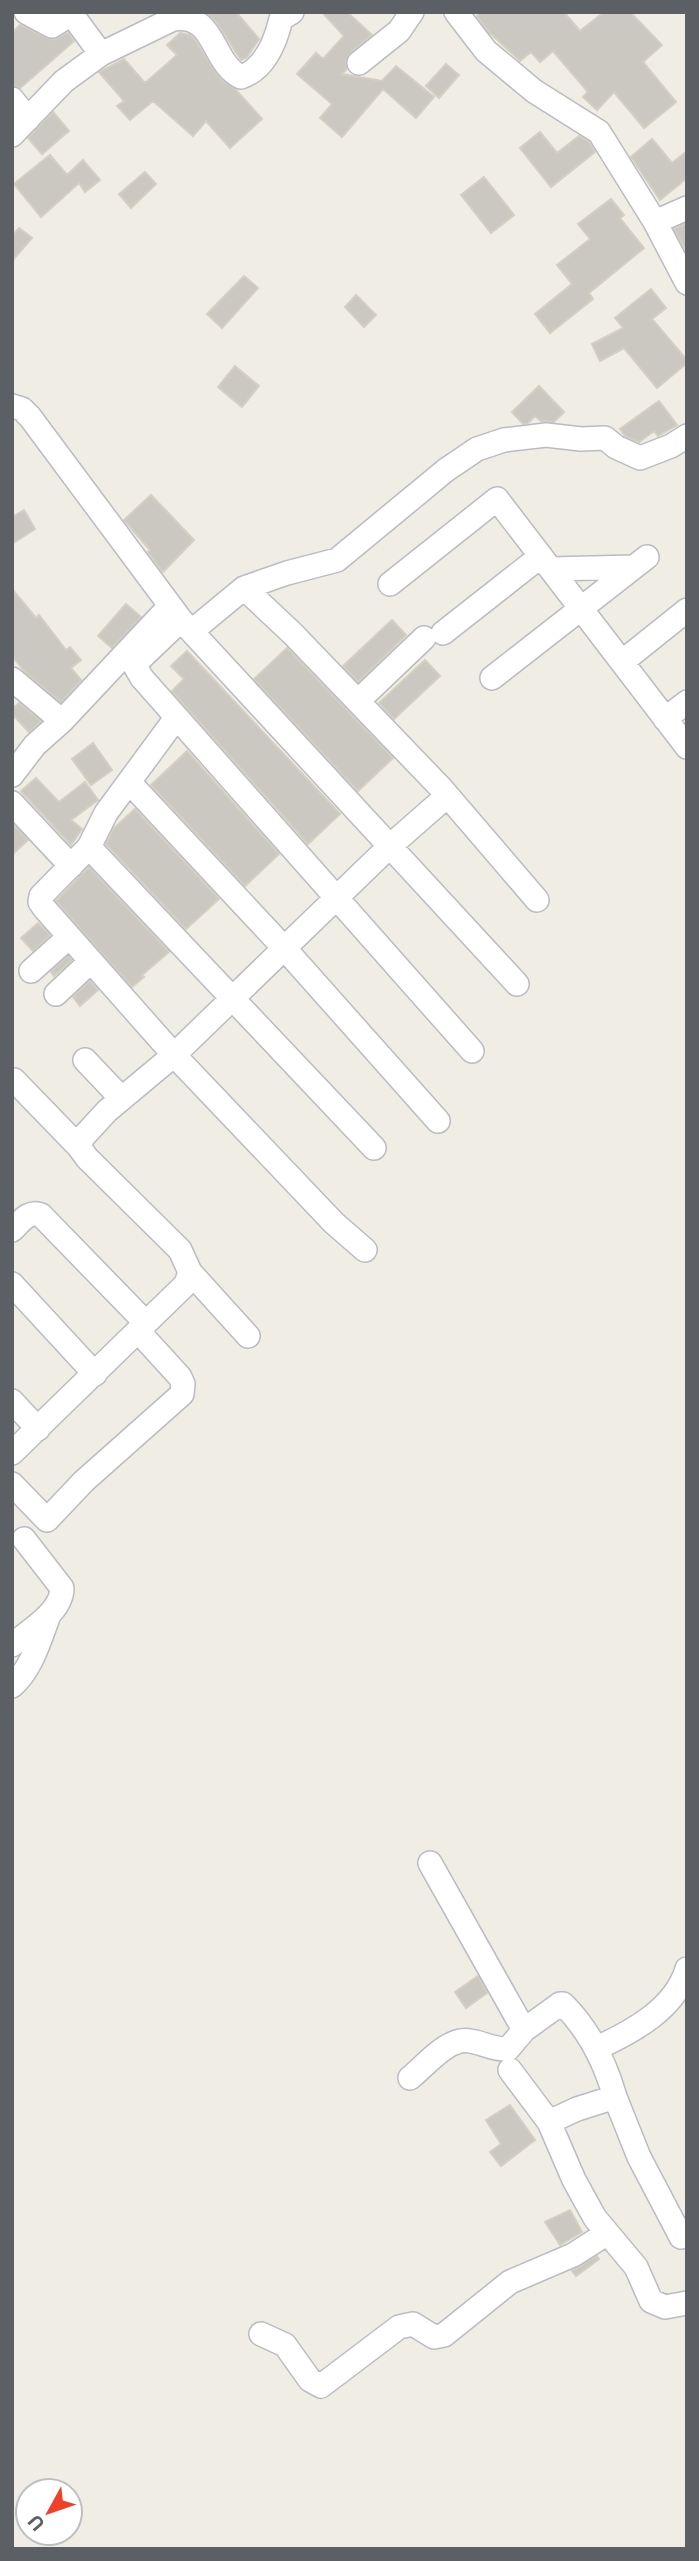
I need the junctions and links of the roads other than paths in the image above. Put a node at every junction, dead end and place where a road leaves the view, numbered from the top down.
1 (26, 12) edge
2 (412, 12) edge
3 (456, 12) edge
4 (281, 14) edge
5 (175, 16) edge
6 (101, 54) junction
7 (359, 64) dead end
8 (12, 99) edge
9 (20, 127) edge
10 (687, 208) edge
11 (655, 222) junction
12 (687, 283) edge
13 (12, 406) edge
14 (687, 436) edge
15 (546, 563) junction
16 (390, 584) dead end
17 (244, 588) junction
18 (580, 608) junction
19 (687, 610) edge
20 (181, 619) junction
21 (622, 662) junction
22 (492, 678) dead end
23 (12, 679) edge
24 (358, 701) junction
25 (687, 702) edge
26 (176, 718) junction
27 (665, 719) junction
28 (62, 720) junction
29 (687, 747) edge
30 (12, 775) edge
31 (129, 782) junction
32 (447, 796) junction
33 (12, 803) edge
34 (390, 846) junction
35 (89, 847) junction
36 (71, 866) junction
37 (337, 900) junction
38 (537, 900) dead end
39 (69, 937) junction
40 (285, 949) junction
41 (91, 961) junction
42 (31, 971) dead end
43 (517, 984) dead end
44 (56, 994) dead end
45 (231, 998) junction
46 (472, 1051) dead end
47 (174, 1055) junction
48 (85, 1060) dead end
49 (14, 1080) edge
50 (121, 1098) junction
51 (438, 1121) dead end
52 (79, 1147) junction
53 (374, 1148) dead end
54 (12, 1230) edge
55 (365, 1250) dead end
56 (190, 1272) junction
57 (12, 1284) edge
58 (142, 1327) junction
59 (248, 1336) dead end
60 (95, 1374) junction
61 (12, 1401) edge
62 (38, 1429) junction
63 (12, 1453) edge
64 (12, 1484) edge
65 (47, 1520) junction
66 (18, 1544) edge
67 (49, 1614) junction
68 (12, 1645) edge
69 (15, 1678) edge
70 (430, 1863) dead end
71 (687, 1969) edge
72 (524, 2030) junction
73 (597, 2048) junction
74 (510, 2070) dead end
75 (410, 2078) dead end
76 (615, 2097) junction
77 (549, 2122) junction
78 (606, 2234) junction
79 (681, 2237) dead end
80 (687, 2303) edge
81 (261, 2334) dead end

1 - 6 street
2 - 7 street
3 - 11 street
4 - 5 street
5 - 6 street
6 - 9 street
8 - 9 street
10 - 11 street
11 - 12 street
13 - 20 street
14 - 17 street
15 - 16 street
15 - 18 street
15 - 18 street
15 - 24 street
17 - 20 street
17 - 24 street
18 - 21 street
18 - 22 street
19 - 21 street
20 - 26 street
20 - 28 street
20 - 34 street
21 - 27 street
23 - 28 street
24 - 32 street
25 - 27 street
26 - 31 street
26 - 37 street
27 - 29 street
28 - 30 street
31 - 35 street
31 - 40 street
32 - 34 street
32 - 38 street
33 - 36 street
34 - 37 street
34 - 43 street
35 - 36 street
35 - 45 street
36 - 39 street
37 - 40 street
37 - 46 street
39 - 41 street
39 - 42 street
40 - 45 street
40 - 51 street
41 - 44 street
41 - 47 street
45 - 47 street
45 - 53 street
47 - 50 street
47 - 55 street
48 - 50 street
49 - 52 street
50 - 52 street
52 - 56 street
54 - 58 street
56 - 58 street
56 - 59 street
57 - 60 street
58 - 60 street
58 - 65 street
60 - 62 street
61 - 62 street
62 - 63 street
64 - 65 street
65 - 66 street
66 - 67 street
67 - 68 street
67 - 69 street
70 - 72 street
71 - 73 street
72 - 73 street
72 - 75 street
73 - 76 street
74 - 77 street
76 - 77 street
76 - 79 street
77 - 78 street
78 - 80 street
78 - 81 street

